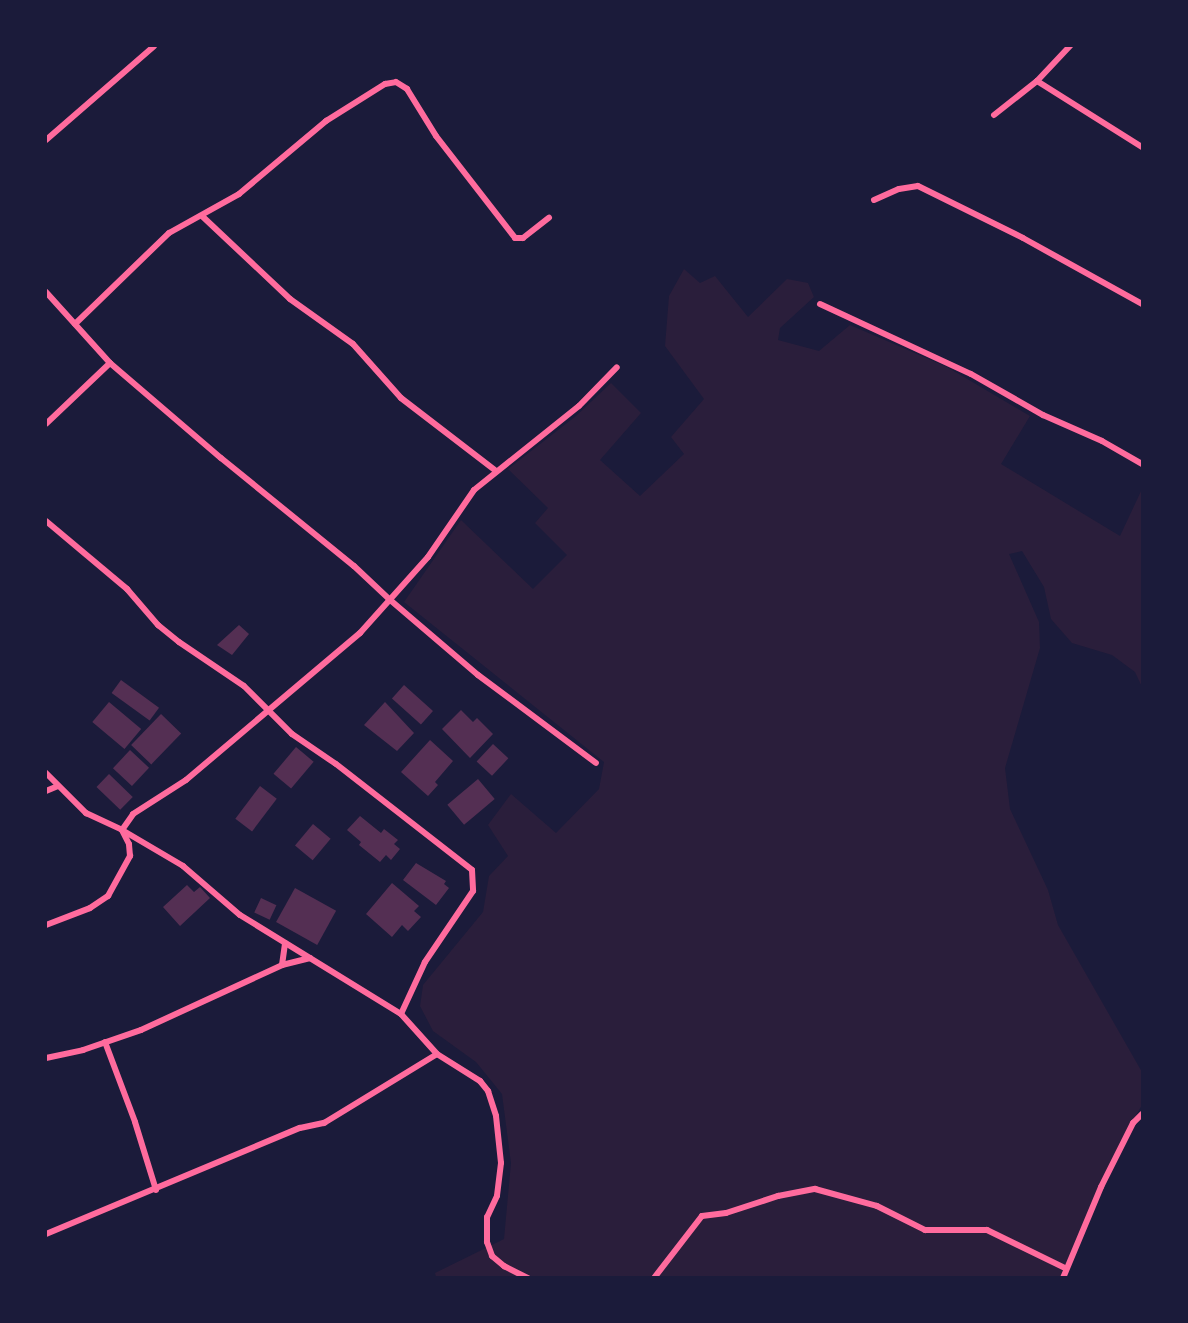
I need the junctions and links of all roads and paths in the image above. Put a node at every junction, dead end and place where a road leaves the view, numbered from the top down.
1 (154, 46) edge
2 (1070, 46) edge
3 (1037, 81) junction
4 (994, 116) dead end
5 (46, 140) edge
6 (1143, 147) edge
7 (874, 200) dead end
8 (202, 216) junction
9 (549, 218) dead end
10 (46, 292) edge
11 (1143, 303) edge
12 (820, 304) dead end
13 (75, 324) junction
14 (110, 363) junction
15 (617, 367) dead end
16 (46, 424) edge
17 (1143, 464) edge
18 (495, 470) junction
19 (46, 521) edge
20 (388, 599) junction
21 (266, 710) junction
22 (596, 763) dead end
23 (46, 774) edge
24 (58, 786) junction
25 (46, 791) edge
26 (122, 830) junction
27 (46, 925) edge
28 (285, 943) junction
29 (310, 958) junction
30 (282, 965) junction
31 (401, 1014) junction
32 (105, 1042) junction
33 (437, 1054) junction
34 (46, 1058) edge
35 (1143, 1114) edge
36 (156, 1191) junction
37 (46, 1234) edge
38 (1065, 1268) junction
39 (528, 1278) edge
40 (654, 1278) edge
41 (1063, 1278) edge

1 - 5 street
2 - 3 street
3 - 4 street
3 - 6 street
7 - 11 street
8 - 9 street
8 - 13 street
8 - 18 street
10 - 13 street
12 - 17 street
13 - 14 street
14 - 16 street
14 - 20 street
15 - 18 street
18 - 20 street
19 - 21 street
20 - 21 street
20 - 22 street
21 - 26 street
21 - 31 street
23 - 24 street
24 - 25 street
24 - 26 street
26 - 27 street
26 - 28 street
28 - 29 street
28 - 30 street
29 - 30 street
29 - 31 street
30 - 32 street
31 - 33 street
32 - 34 street
32 - 36 street
33 - 36 street
33 - 39 street
35 - 38 street
36 - 37 street
38 - 40 street
38 - 41 street

